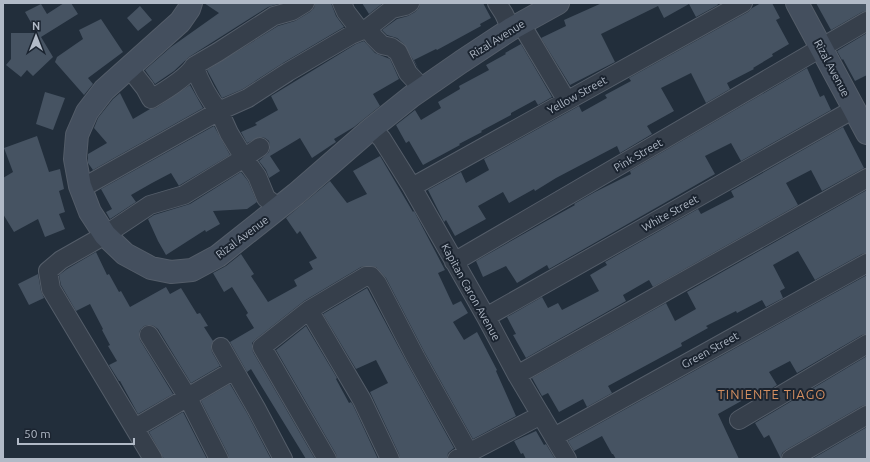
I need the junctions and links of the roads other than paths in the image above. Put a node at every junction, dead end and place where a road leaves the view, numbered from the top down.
1 (191, 3) edge
2 (305, 3) edge
3 (342, 3) edge
4 (410, 3) edge
5 (497, 3) edge
6 (558, 3) edge
7 (742, 3) edge
8 (797, 3) edge
9 (867, 21) edge
10 (516, 27) junction
11 (368, 28) junction
12 (822, 48) junction
13 (194, 66) junction
14 (134, 74) dead end
15 (423, 89) junction
16 (567, 101) junction
17 (854, 108) junction
18 (220, 111) junction
19 (372, 128) junction
20 (867, 133) edge
21 (260, 147) dead end
22 (244, 158) junction
23 (867, 178) edge
24 (89, 184) dead end
25 (412, 187) junction
26 (279, 208) junction
27 (105, 235) junction
28 (454, 262) junction
29 (867, 262) edge
30 (309, 310) junction
31 (486, 317) junction
32 (149, 335) dead end
33 (867, 344) edge
34 (221, 347) dead end
35 (234, 370) junction
36 (517, 375) junction
37 (187, 396) junction
38 (541, 415) junction
39 (867, 415) edge
40 (739, 420) dead end
41 (135, 428) junction
42 (554, 437) junction
43 (463, 456) edge
44 (152, 459) edge
45 (219, 459) edge
46 (283, 459) edge
47 (327, 459) edge
48 (390, 459) edge
49 (567, 459) edge
50 (791, 459) edge

1 - 27 main road, Rizal Avenue
2 - 13 street
3 - 11 street
4 - 11 street
5 - 10 street
6 - 10 main road, Rizal Avenue
7 - 16 street, Yellow Street
8 - 12 main road, Rizal Avenue
9 - 12 street, Pink Street
10 - 15 main road, Rizal Avenue
10 - 16 street
11 - 15 street
11 - 18 street
12 - 17 main road, Rizal Avenue
12 - 28 street, Pink Street
13 - 14 street
13 - 18 street
15 - 19 main road, Rizal Avenue
16 - 25 street, Yellow Street
17 - 20 main road, Rizal Avenue
17 - 31 street, White Street
18 - 22 street
18 - 24 street
19 - 25 street, Kapitan Caron Avenue
19 - 26 main road, Rizal Avenue
21 - 22 street
22 - 26 street
22 - 27 street
23 - 36 street
25 - 28 street, Kapitan Caron Avenue
26 - 27 main road, Rizal Avenue
27 - 41 street
28 - 31 street, Kapitan Caron Avenue
29 - 42 street, Green Street
30 - 43 street
30 - 47 street
30 - 48 street
31 - 36 street, Kapitan Caron Avenue
32 - 37 street
33 - 40 street
34 - 35 street
35 - 37 street
35 - 46 street
36 - 38 street, Kapitan Caron Avenue
37 - 41 street
37 - 45 street
38 - 42 street, Kapitan Caron Avenue
38 - 43 street
39 - 50 street
41 - 44 street
42 - 49 street, Kapitan Caron Avenue

